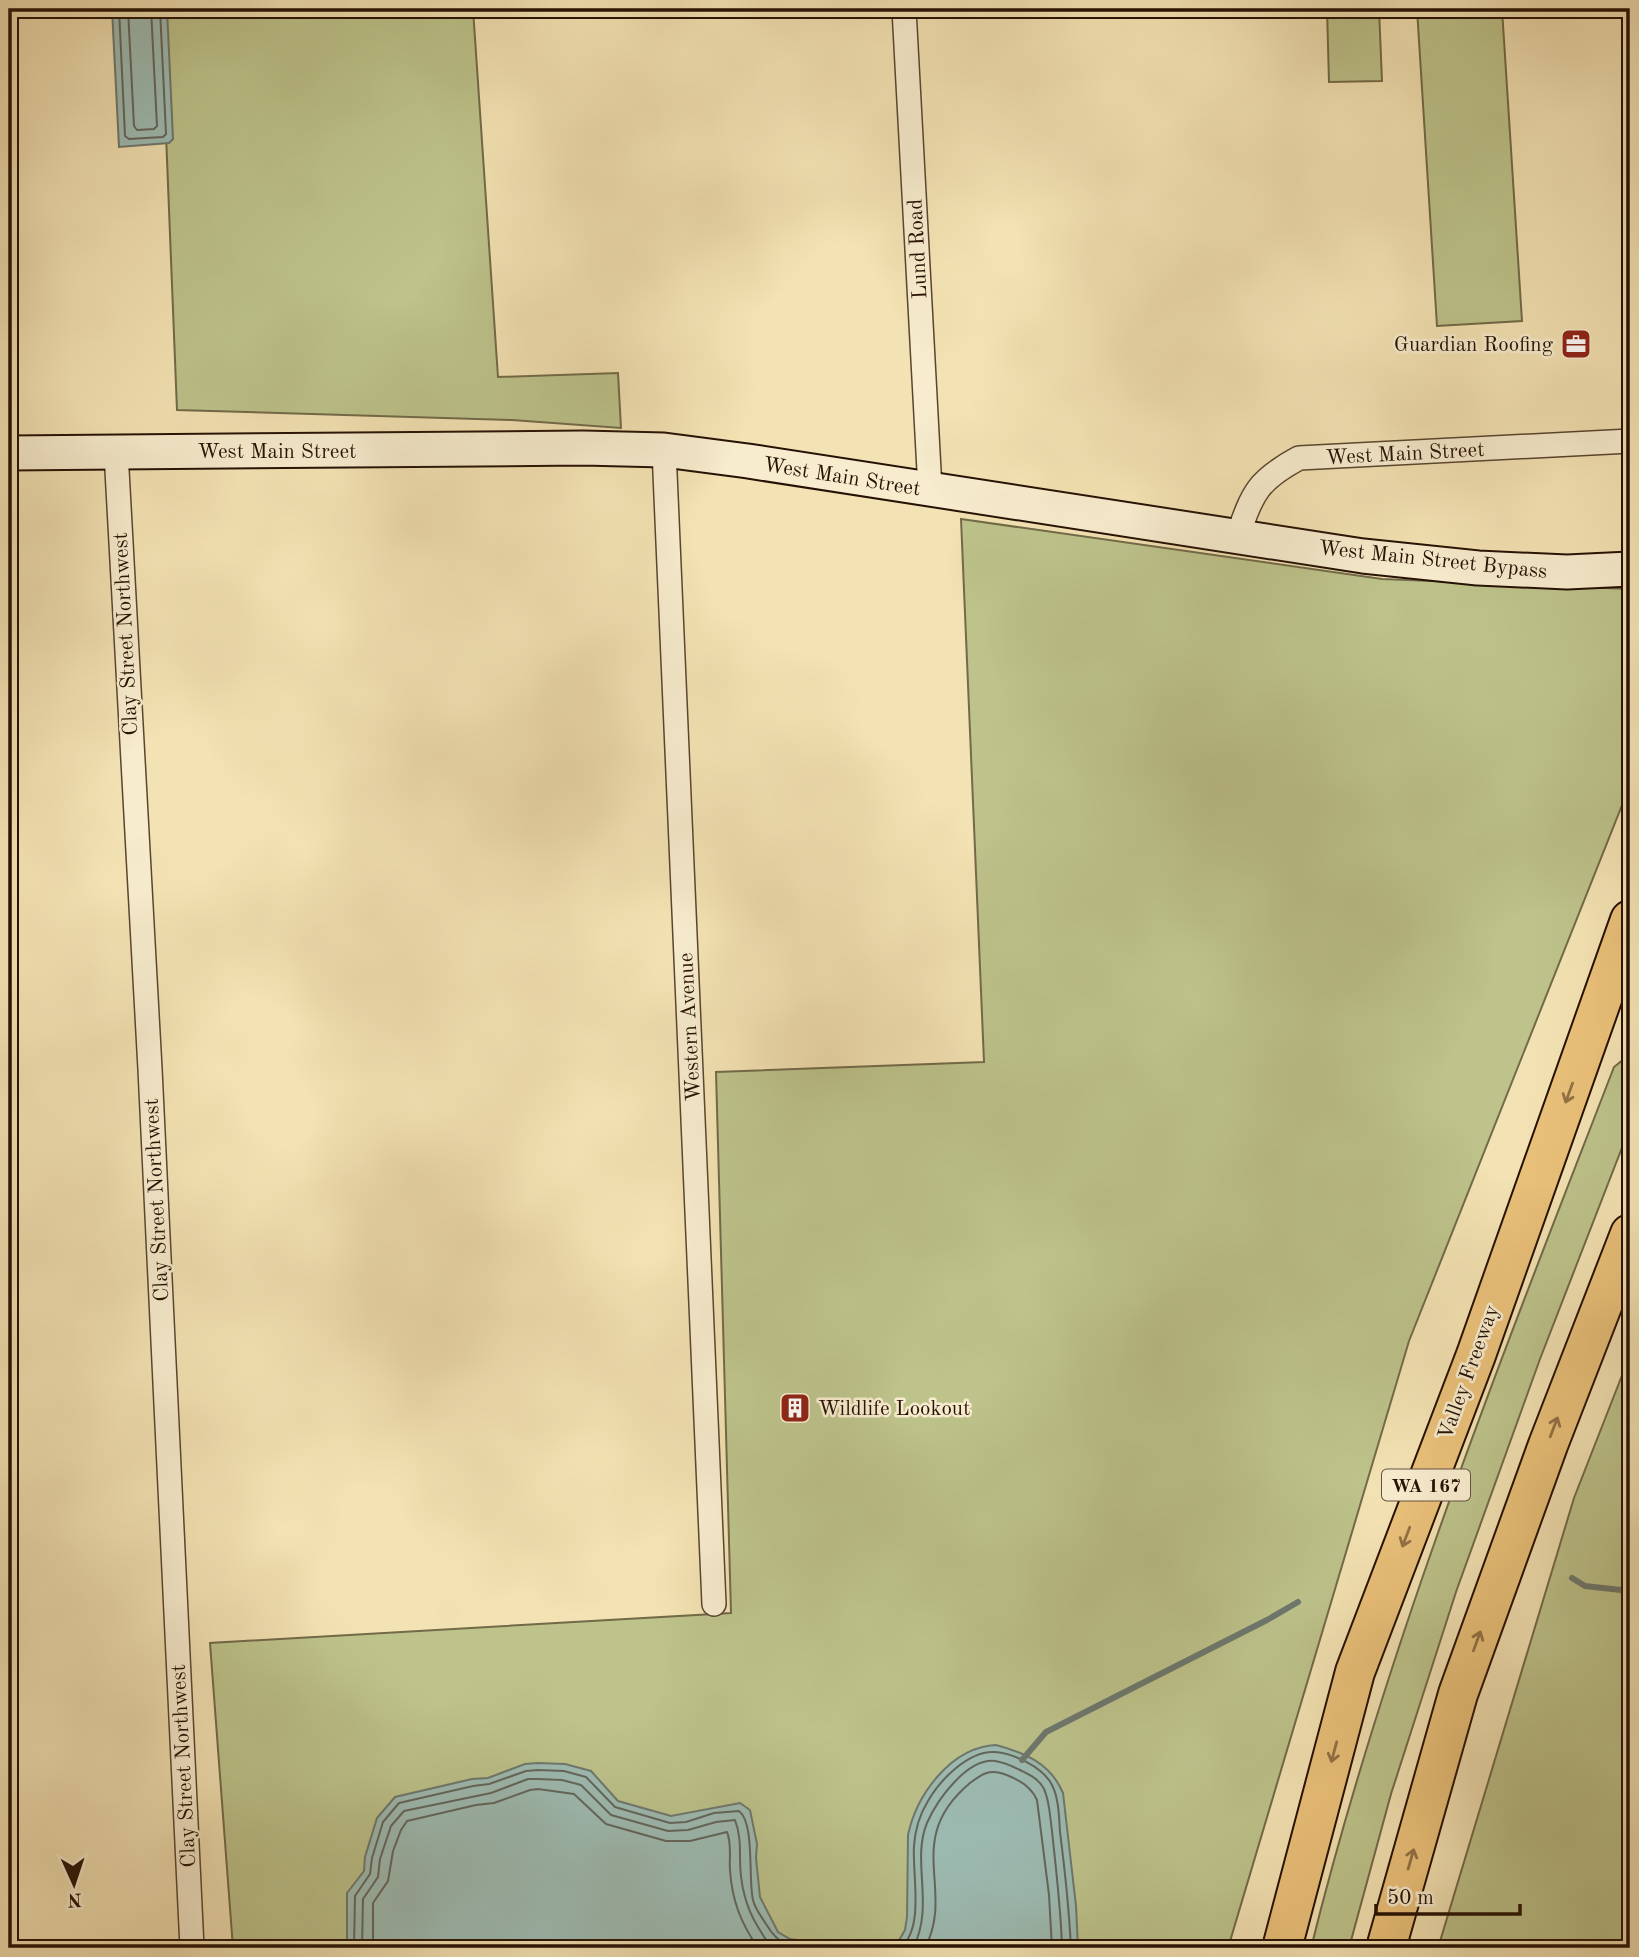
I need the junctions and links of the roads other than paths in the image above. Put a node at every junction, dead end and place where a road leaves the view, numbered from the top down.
1 (904, 9) edge
2 (1630, 441) edge
3 (664, 450) junction
4 (116, 452) junction
5 (9, 453) edge
6 (930, 489) junction
7 (1238, 535) junction
8 (1630, 569) edge
9 (1630, 920) edge
10 (1630, 1234) edge
11 (714, 1604) dead end
12 (192, 1948) edge
13 (1282, 1948) edge
14 (1386, 1948) edge

1 - 6 street, Lund Road
2 - 7 street, West Main Street
3 - 4 main road, West Main Street
3 - 6 main road, West Main Street
3 - 11 street, Western Avenue
4 - 5 main road, West Main Street
4 - 12 street, Clay Street Northwest
6 - 7 main road, West Main Street
7 - 8 main road, West Main Street Bypass
9 -> 13 highway, Valley Freeway / WA 167
14 -> 10 highway

